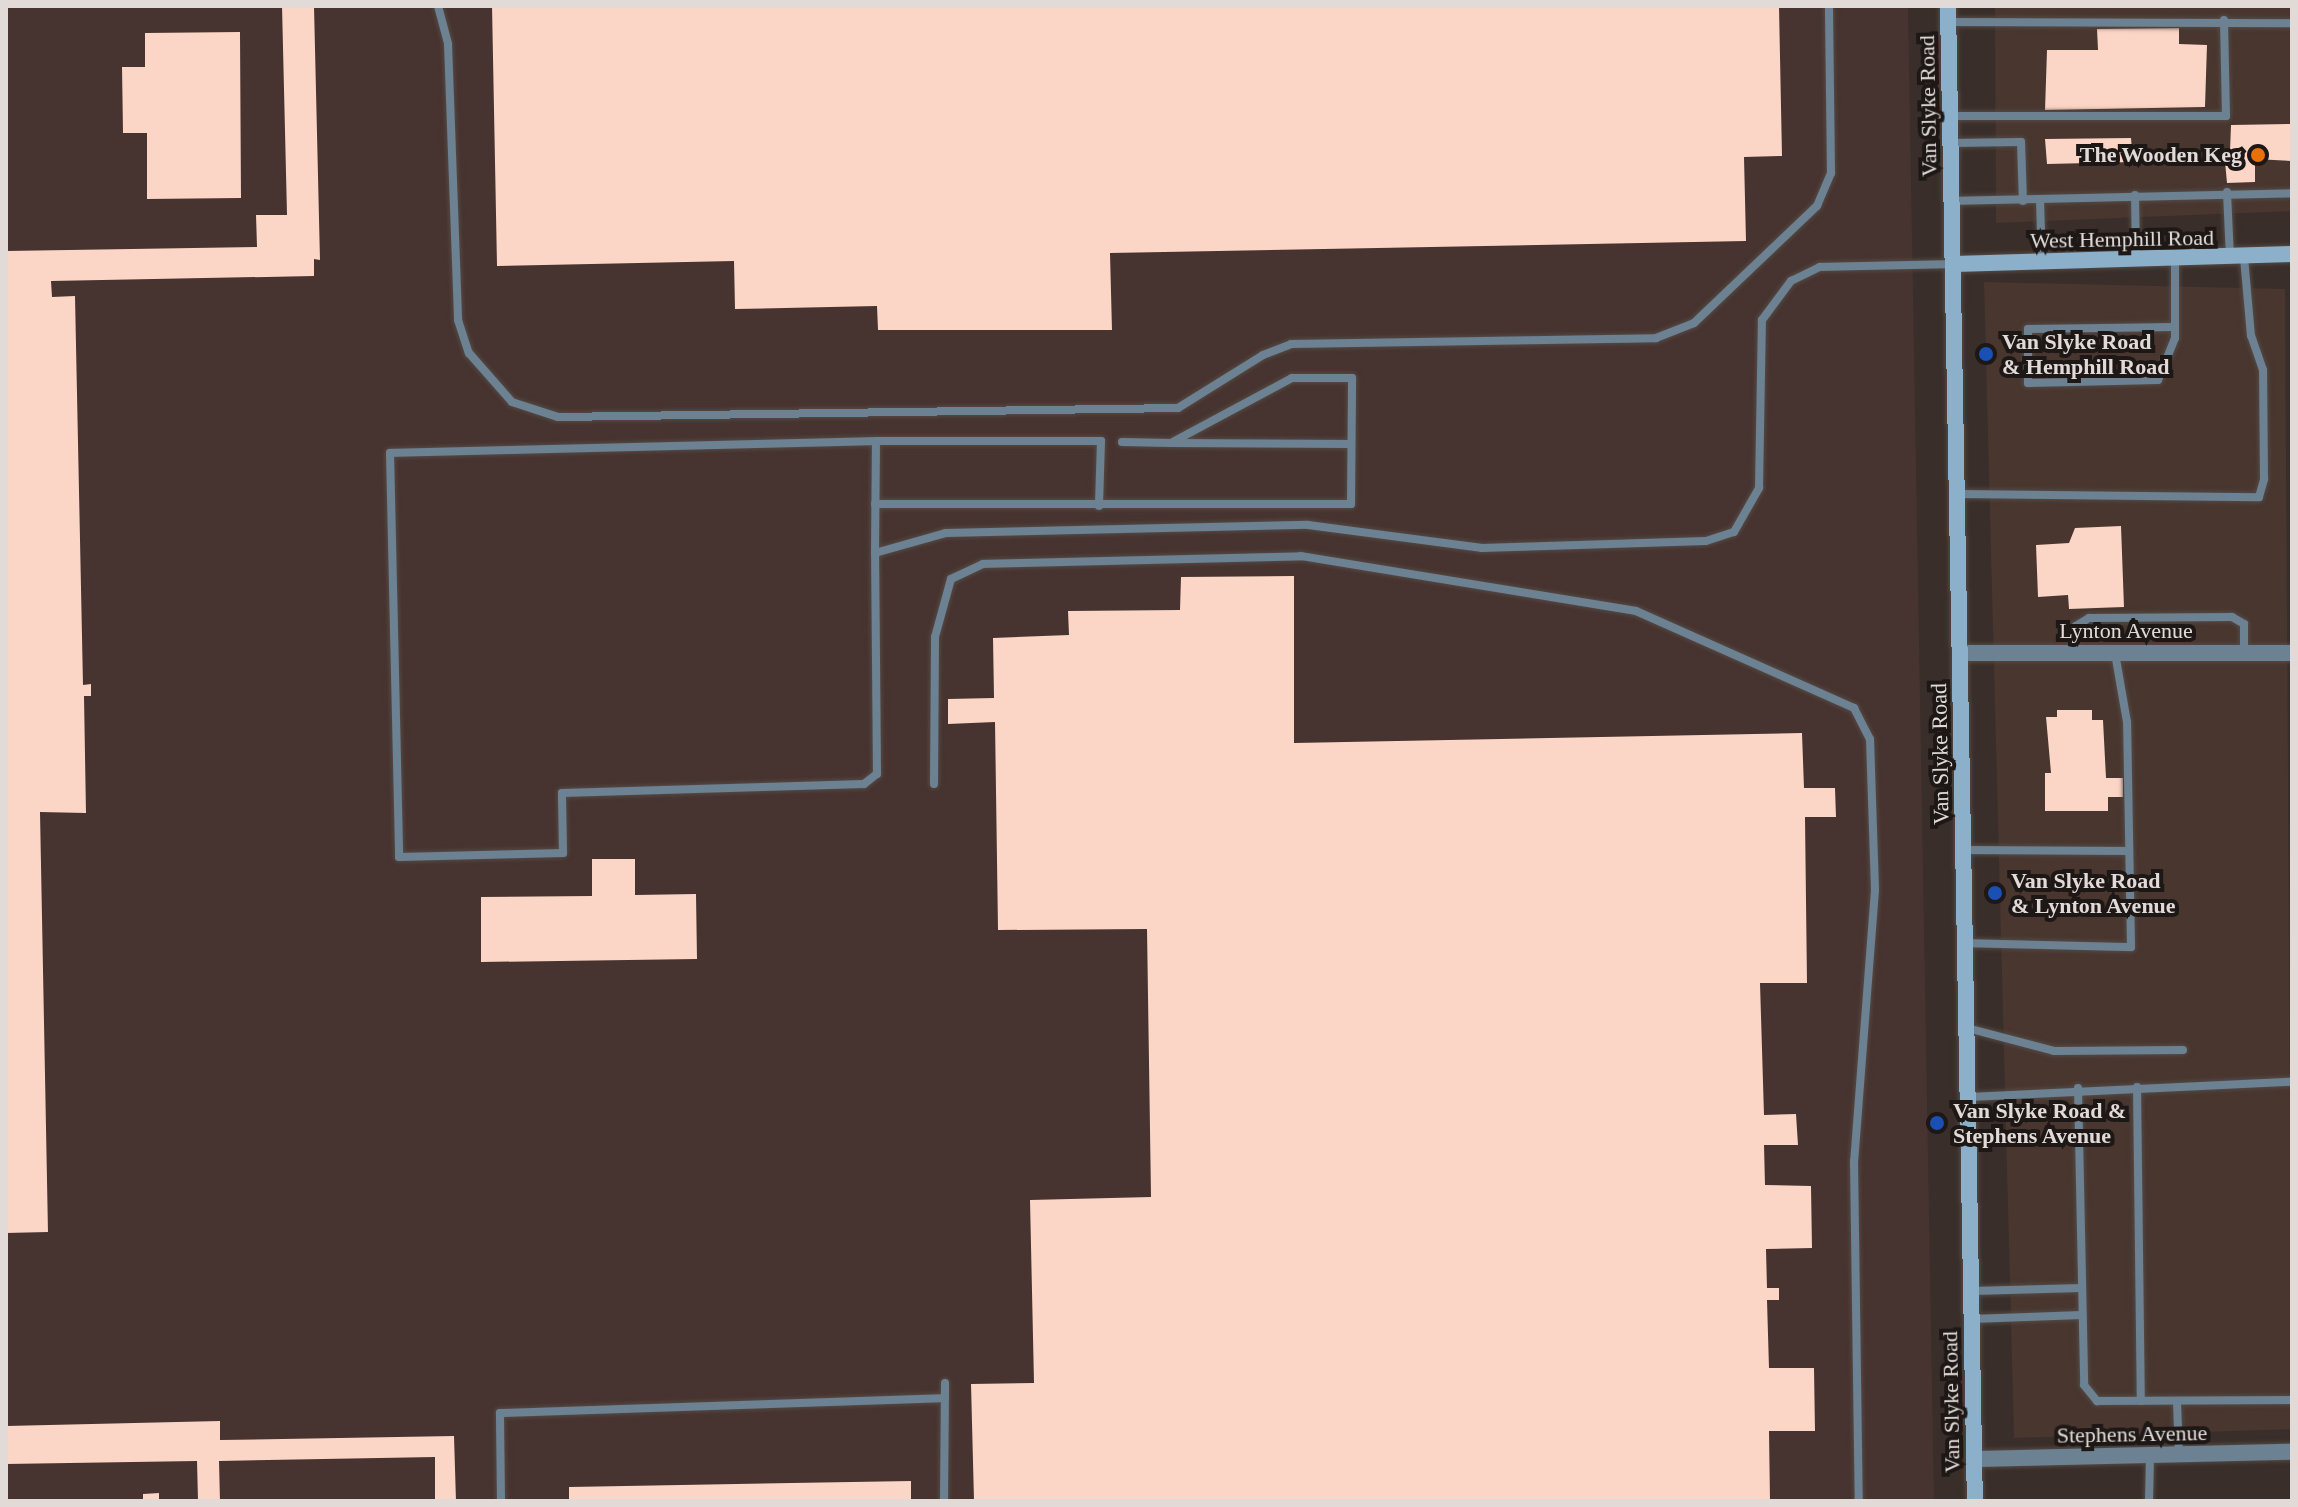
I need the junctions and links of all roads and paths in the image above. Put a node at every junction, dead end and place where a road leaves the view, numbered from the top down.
1 (438, 6) edge
2 (1829, 6) edge
3 (1948, 14) edge
4 (2224, 20) junction
5 (2292, 23) edge
6 (1950, 116) junction
7 (1950, 143) junction
8 (2227, 192) junction
9 (2292, 193) edge
10 (2135, 195) junction
11 (2040, 200) junction
12 (1952, 201) junction
13 (2023, 201) junction
14 (2292, 254) edge
15 (2237, 258) junction
16 (2175, 259) junction
17 (2136, 261) junction
18 (2042, 263) junction
19 (1954, 264) junction
20 (2175, 327) junction
21 (876, 441) junction
22 (1122, 442) dead end
23 (1171, 443) junction
24 (1351, 444) junction
25 (1957, 494) junction
26 (875, 504) junction
27 (1099, 506) junction
28 (875, 553) junction
29 (1961, 653) junction
30 (2074, 653) junction
31 (2115, 653) junction
32 (2244, 653) junction
33 (2292, 653) edge
34 (934, 784) dead end
35 (1964, 850) junction
36 (2129, 851) junction
37 (1965, 943) junction
38 (1966, 1028) junction
39 (2183, 1050) dead end
40 (2292, 1082) edge
41 (2137, 1087) junction
42 (2078, 1088) junction
43 (1967, 1097) junction
44 (2082, 1288) junction
45 (1972, 1291) junction
46 (2082, 1315) junction
47 (1972, 1319) junction
48 (945, 1383) dead end
49 (945, 1398) junction
50 (2292, 1400) edge
51 (2141, 1401) junction
52 (2177, 1402) junction
53 (2292, 1452) edge
54 (2179, 1454) junction
55 (2150, 1456) junction
56 (1974, 1459) junction
57 (501, 1501) edge
58 (944, 1501) edge
59 (1859, 1501) edge
60 (1975, 1501) edge
61 (2149, 1501) edge

1 - 2 lane
3 - 4 lane
3 - 6 street, Van Slyke Road
4 - 5 lane
4 - 6 lane
6 - 7 street, Van Slyke Road
7 - 12 street, Van Slyke Road
7 - 13 lane
8 - 9 lane
8 - 10 lane
8 - 15 lane
10 - 11 lane
10 - 17 lane
11 - 13 lane
11 - 18 lane
12 - 13 lane
12 - 19 street, Van Slyke Road
14 - 15 street, West Hemphill Road
15 - 16 street, West Hemphill Road
15 - 25 lane
16 - 17 street, West Hemphill Road
16 - 20 lane
17 - 18 street, West Hemphill Road
18 - 19 street, West Hemphill Road
19 - 25 street, Van Slyke Road
19 - 28 lane
20 - 20 lane
21 - 26 lane
21 - 27 lane
21 - 28 lane
22 - 23 lane
23 - 24 lane
23 - 24 lane
24 - 27 lane
25 - 29 street, Van Slyke Road
26 - 27 lane
26 - 28 lane
29 - 30 street, Lynton Avenue
29 - 35 street, Van Slyke Road
30 - 31 street, Lynton Avenue
30 - 32 lane
31 - 32 street, Lynton Avenue
31 - 36 lane
32 - 33 street, Lynton Avenue
34 - 59 lane
35 - 36 lane
35 - 37 street, Van Slyke Road
36 - 37 lane
37 - 38 street, Van Slyke Road
38 - 39 lane
38 - 43 street, Van Slyke Road
40 - 41 lane
41 - 42 lane
41 - 51 lane
42 - 43 lane
42 - 44 lane
43 - 45 street, Van Slyke Road
44 - 45 lane
44 - 46 lane
45 - 47 street, Van Slyke Road
46 - 47 lane
46 - 51 lane
47 - 56 street, Van Slyke Road
48 - 49 lane
49 - 57 lane
49 - 58 lane
50 - 52 lane
51 - 52 lane
52 - 54 lane
53 - 54 street, Stephens Avenue
54 - 55 street, Stephens Avenue
55 - 56 street, Stephens Avenue
55 - 61 lane
56 - 60 street, Van Slyke Road

